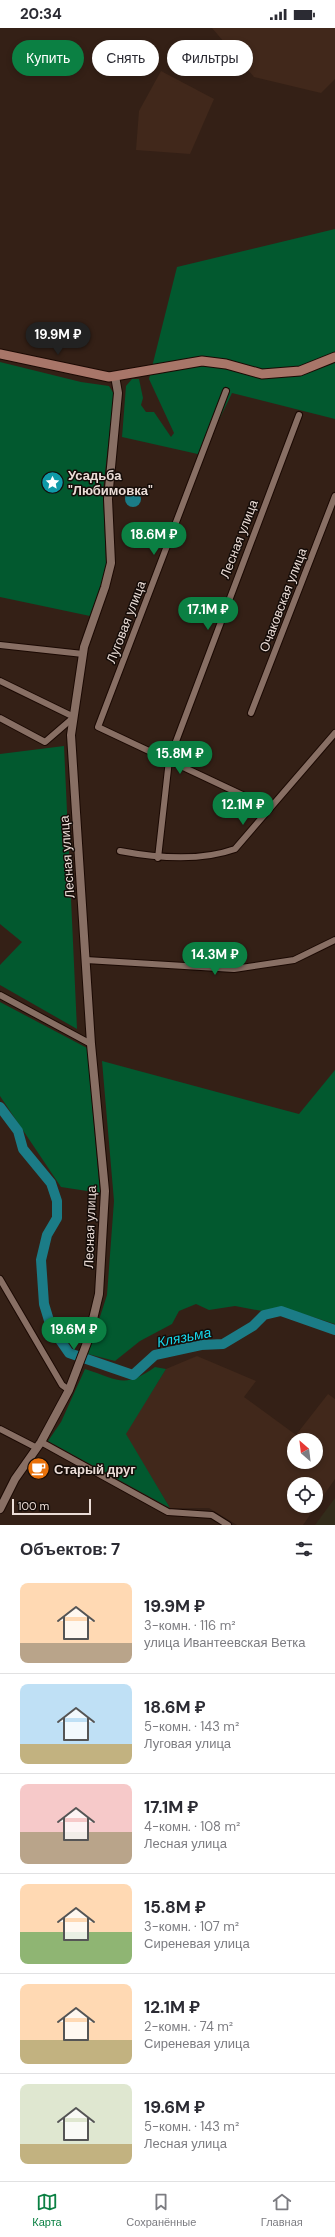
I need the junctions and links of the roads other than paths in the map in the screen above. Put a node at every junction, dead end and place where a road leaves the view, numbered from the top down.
1 (0, 354) edge
2 (335, 357) edge
3 (115, 376) junction
4 (226, 391) dead end
5 (299, 415) dead end
6 (335, 496) edge
7 (0, 645) edge
8 (83, 654) junction
9 (0, 682) edge
10 (251, 713) dead end
11 (74, 717) junction
12 (0, 718) edge
13 (335, 733) edge
14 (168, 760) junction
15 (270, 808) junction
16 (120, 851) dead end
17 (158, 858) junction
18 (335, 940) edge
19 (86, 960) junction
20 (0, 995) edge
21 (91, 1044) junction
22 (0, 1279) edge
23 (69, 1390) junction
24 (0, 1429) edge
25 (39, 1445) junction
26 (0, 1509) edge
27 (228, 1525) edge

1 - 3 main road
2 - 3 main road
3 - 8 street, Лесная улица
4 - 14 street, Луговая улица
5 - 14 street, Лесная улица
6 - 10 street, Очаковская улица
7 - 8 street
8 - 11 street, Лесная улица
9 - 11 street
11 - 12 street
11 - 19 street, Лесная улица
13 - 15 street
14 - 15 street
14 - 17 street, Лесная улица
15 - 17 street
16 - 17 street
18 - 19 street
19 - 21 street, Лесная улица
20 - 21 street
21 - 23 street, Лесная улица
22 - 23 street
23 - 25 street, Лесная улица
24 - 25 street
25 - 26 street, Лесная улица
25 - 27 street

